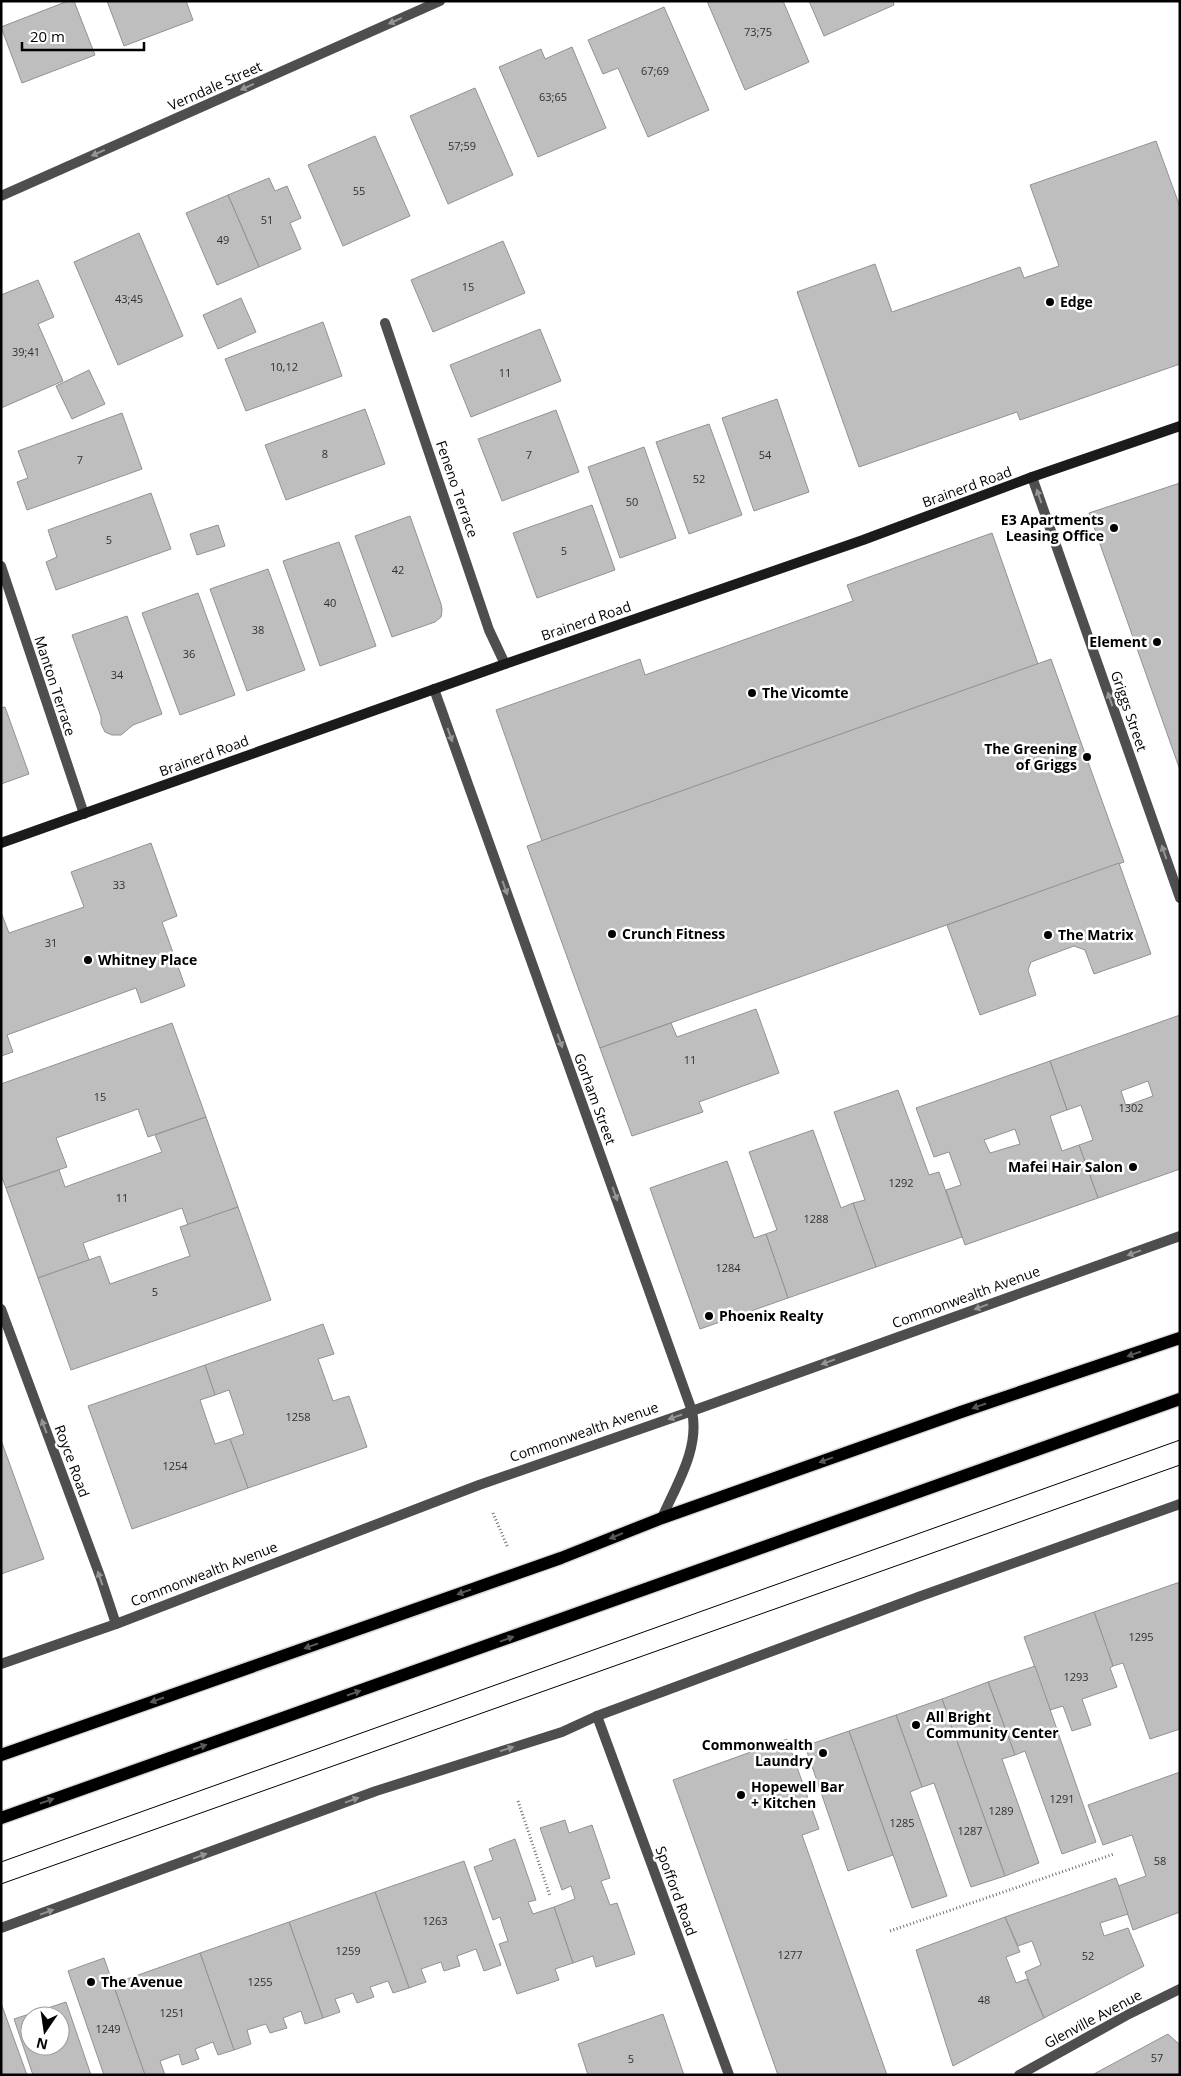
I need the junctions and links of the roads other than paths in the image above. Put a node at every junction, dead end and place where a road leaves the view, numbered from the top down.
1 (440, 1) edge
2 (1, 196) edge
3 (385, 323) dead end
4 (1180, 426) edge
5 (1032, 477) junction
6 (1, 566) edge
7 (505, 664) junction
8 (434, 689) junction
9 (84, 814) junction
10 (1, 844) edge
11 (1180, 898) edge
12 (1180, 1236) edge
13 (1, 1309) edge
14 (1180, 1338) edge
15 (1180, 1399) edge
16 (692, 1411) junction
17 (1180, 1504) edge
18 (662, 1518) junction
19 (116, 1624) junction
20 (1, 1664) edge
21 (598, 1716) junction
22 (1, 1755) edge
23 (1, 1818) edge
24 (1, 1928) edge
25 (1180, 1988) edge
26 (729, 2075) edge
27 (1019, 2075) edge

1 -> 2 street, Verndale Street
3 - 7 street, Feneno Terrace
4 - 5 street, Brainerd Road
5 - 7 street, Brainerd Road
11 -> 5 street, Griggs Street
6 - 9 street, Manton Terrace
7 - 8 street, Brainerd Road
8 - 9 street, Brainerd Road
8 -> 16 street, Gorham Street
9 - 10 street, Brainerd Road
12 -> 16 street, Commonwealth Avenue
19 -> 13 street, Royce Road
14 -> 18 main road
23 -> 15 main road
16 - 18 street, Gorham Street
16 -> 19 street, Commonwealth Avenue
17 - 21 street
18 -> 22 main road
19 - 20 street, Commonwealth Avenue
24 -> 21 street
21 - 26 street, Spofford Road
25 - 27 street, Glenville Avenue

